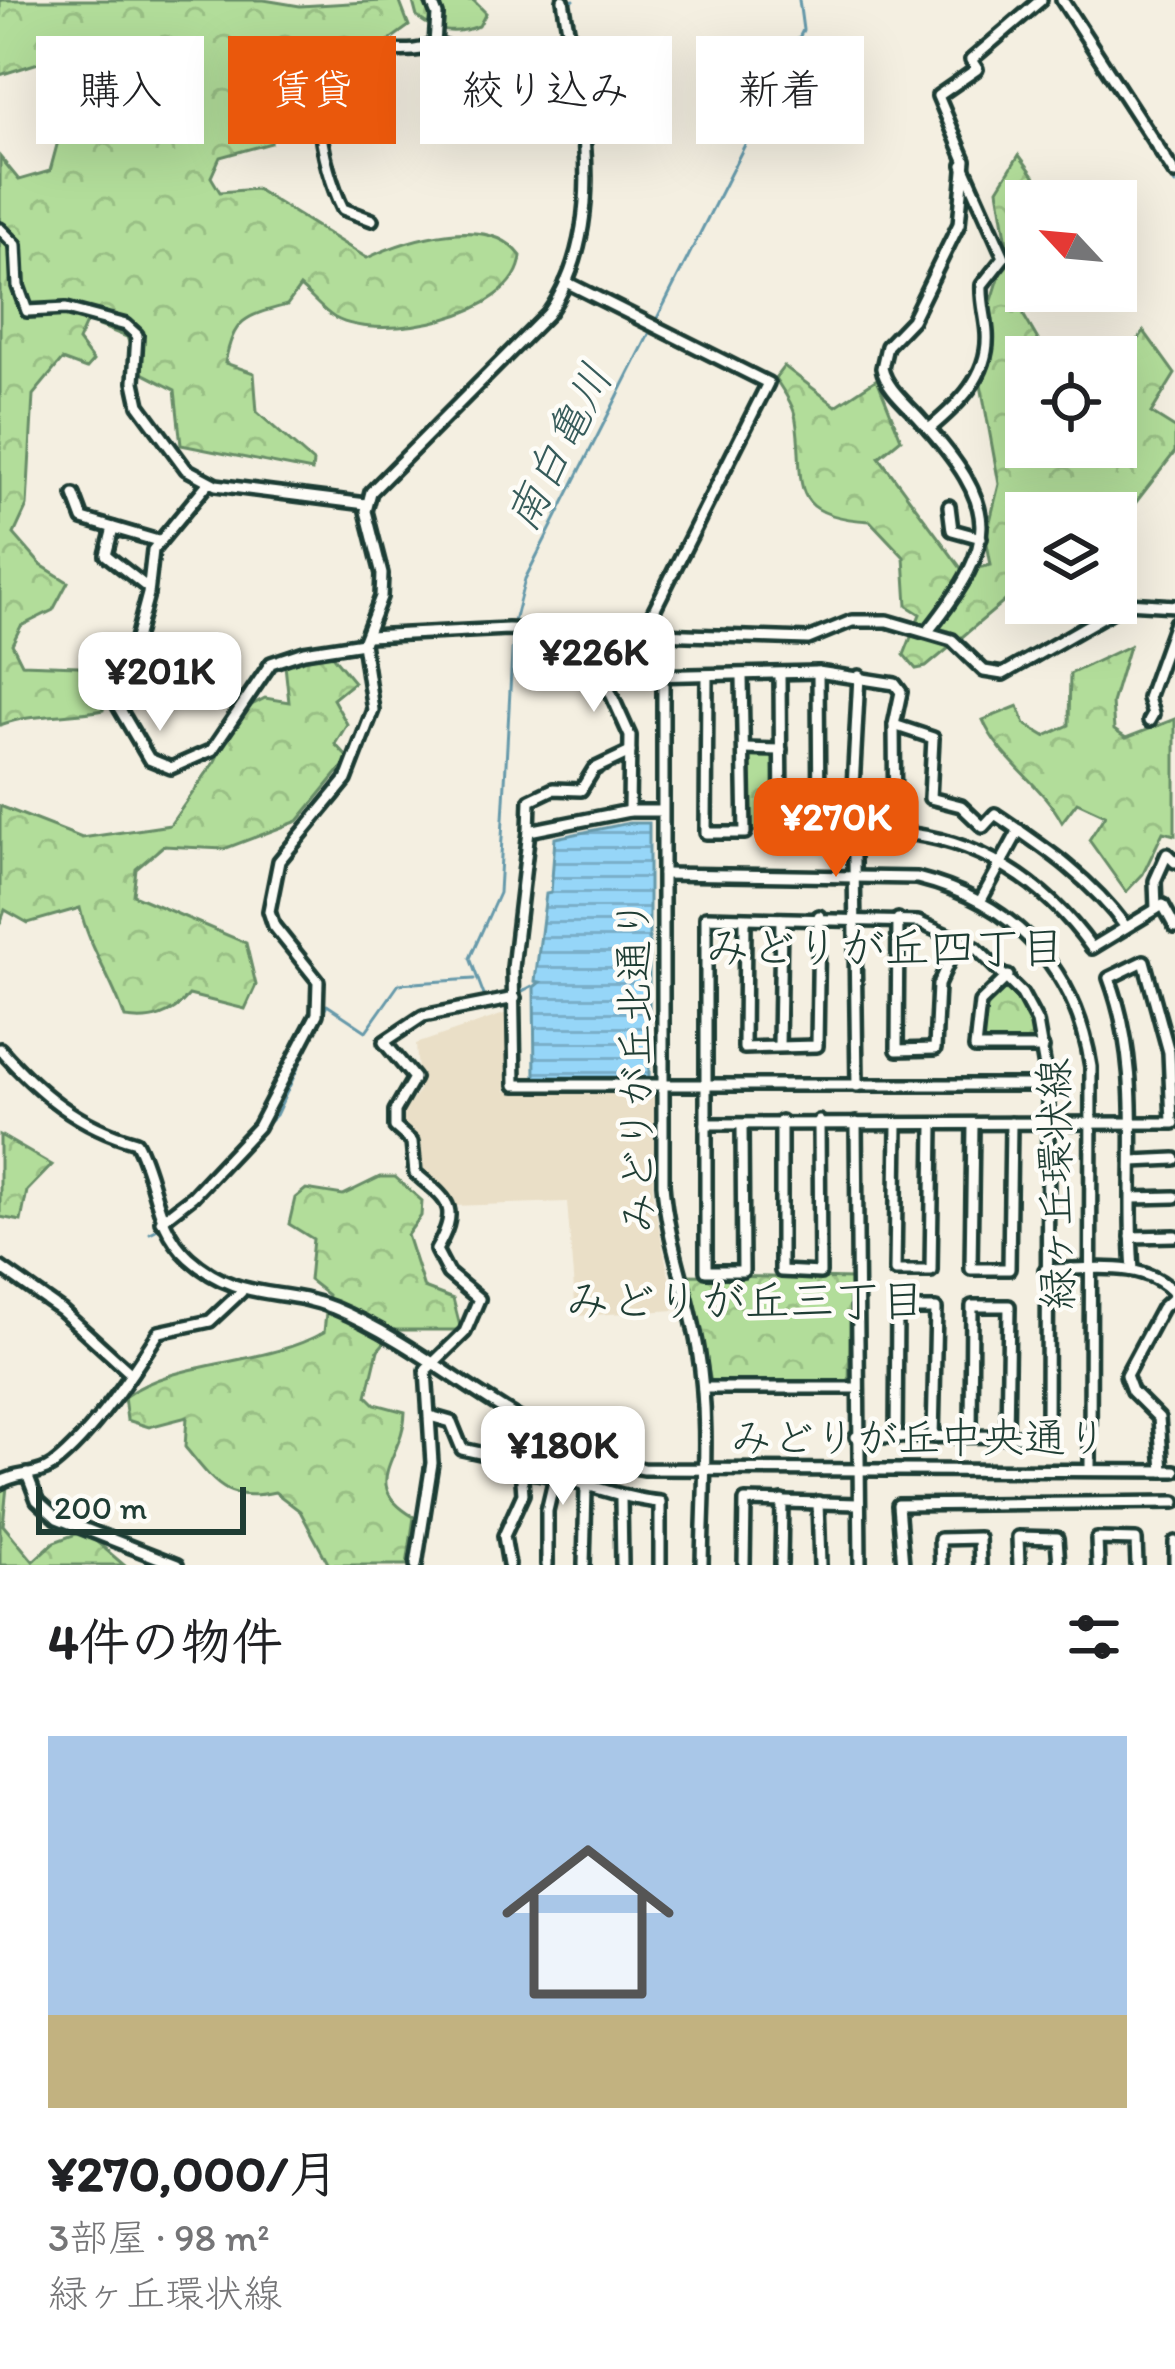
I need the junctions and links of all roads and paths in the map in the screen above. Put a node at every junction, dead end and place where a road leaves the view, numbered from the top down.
1 (431, 0) edge
2 (563, 0) edge
3 (1041, 0) edge
4 (1062, 0) edge
5 (568, 31) junction
6 (436, 36) edge
7 (563, 36) edge
8 (420, 51) edge
9 (963, 165) junction
10 (1175, 175) edge
11 (372, 220) dead end
12 (0, 229) edge
13 (566, 282) junction
14 (929, 429) junction
15 (209, 482) junction
16 (74, 495) dead end
17 (366, 504) junction
18 (949, 506) dead end
19 (113, 528) junction
20 (981, 538) junction
21 (158, 542) junction
22 (148, 588) junction
23 (1175, 606) edge
24 (1175, 623) edge
25 (544, 630) junction
26 (929, 630) junction
27 (641, 636) junction
28 (663, 637) junction
29 (365, 640) junction
30 (818, 673) junction
31 (780, 674) junction
32 (661, 676) junction
33 (859, 676) junction
34 (603, 677) junction
35 (707, 677) junction
36 (742, 677) junction
37 (1149, 721) dead end
38 (894, 725) junction
39 (744, 749) junction
40 (781, 750) junction
41 (630, 752) junction
42 (629, 811) junction
43 (662, 811) junction
44 (1018, 830) junction
45 (529, 831) junction
46 (1175, 862) edge
47 (1000, 863) junction
48 (663, 874) junction
49 (858, 875) junction
50 (1174, 895) edge
51 (981, 900) junction
52 (1160, 907) junction
53 (819, 916) junction
54 (858, 918) junction
55 (745, 919) junction
56 (781, 919) junction
57 (898, 919) junction
58 (1174, 921) edge
59 (1126, 927) junction
60 (960, 937) junction
61 (1008, 976) junction
62 (515, 998) junction
63 (779, 1046) junction
64 (1043, 1048) junction
65 (0, 1049) edge
66 (1048, 1084) junction
67 (664, 1085) junction
68 (857, 1086) junction
69 (706, 1088) junction
70 (781, 1120) junction
71 (819, 1121) junction
72 (1133, 1122) junction
73 (1174, 1122) edge
74 (856, 1123) junction
75 (1011, 1123) junction
76 (706, 1124) junction
77 (973, 1124) junction
78 (1049, 1124) junction
79 (1091, 1124) junction
80 (742, 1125) junction
81 (897, 1125) junction
82 (934, 1125) junction
83 (1175, 1159) edge
84 (1133, 1161) junction
85 (1132, 1198) junction
86 (1175, 1198) edge
87 (161, 1221) junction
88 (1175, 1236) edge
89 (1131, 1237) junction
90 (0, 1267) edge
91 (1046, 1270) junction
92 (1090, 1270) junction
93 (1133, 1270) junction
94 (241, 1292) junction
95 (1175, 1295) edge
96 (430, 1363) junction
97 (128, 1371) junction
98 (703, 1388) junction
99 (856, 1388) junction
100 (430, 1416) junction
101 (971, 1434) junction
102 (1007, 1435) junction
103 (856, 1437) junction
104 (933, 1437) junction
105 (896, 1438) junction
106 (593, 1457) junction
107 (703, 1469) junction
108 (859, 1470) junction
109 (1090, 1470) junction
110 (1169, 1471) edge
111 (521, 1472) junction
112 (27, 1474) junction
113 (555, 1477) junction
114 (0, 1483) edge
115 (586, 1489) junction
116 (621, 1499) junction
117 (782, 1501) junction
118 (818, 1502) junction
119 (1175, 1502) edge
120 (857, 1504) junction
121 (1175, 1542) edge
122 (1175, 1562) edge
123 (177, 1565) edge
124 (416, 1565) edge
125 (508, 1565) edge
126 (547, 1565) edge
127 (584, 1565) edge
128 (622, 1565) edge
129 (660, 1565) edge
130 (702, 1565) edge
131 (744, 1565) edge
132 (782, 1565) edge
133 (820, 1565) edge
134 (860, 1565) edge
135 (903, 1565) edge
136 (941, 1565) edge
137 (980, 1565) edge
138 (1019, 1565) edge
139 (1059, 1565) edge
140 (1098, 1565) edge
141 (1137, 1565) edge

1 - 6 street
2 - 5 street
3 - 9 street
4 - 10 street
5 - 7 street
5 - 13 street
8 - 11 street
9 - 14 street
9 - 14 street
12 - 15 street
13 - 17 street
13 - 27 street
14 - 20 street
15 - 17 street
15 - 21 street
16 - 19 street
17 - 29 street
18 - 20 street
19 - 21 street
19 - 22 street
20 - 26 street
21 - 22 street
22 - 29 street
23 - 26 street
24 - 37 street
25 - 27 street
25 - 29 street
25 - 34 street
26 - 28 street
27 - 28 street
28 - 32 street, みどりが丘北通り
29 - 87 street
30 - 31 street
30 - 33 street
30 - 40 street
31 - 36 street
31 - 40 street
32 - 34 street
32 - 35 street
32 - 43 street, みどりが丘北通り
33 - 38 street
33 - 49 street
34 - 41 street
35 - 36 street
35 - 39 street
36 - 39 street
38 - 44 street
38 - 47 street
39 - 40 street
41 - 42 street
41 - 45 street
42 - 43 street
42 - 45 street
43 - 48 street, みどりが丘北通り
44 - 47 street
44 - 59 street
45 - 62 street
46 - 52 street
47 - 51 street
47 - 59 street
48 - 49 street, 緑ヶ丘環状線
48 - 67 street, みどりが丘北通り
49 - 51 street, 緑ヶ丘環状線
49 - 54 street
50 - 52 street
51 - 79 street, 緑ヶ丘環状線
52 - 58 street
52 - 59 street
53 - 54 street
53 - 56 street
53 - 63 street
54 - 57 street
54 - 68 street
55 - 56 street
55 - 63 street
55 - 69 street
56 - 63 street
57 - 60 street
57 - 60 street
60 - 61 street
61 - 64 street
61 - 64 street
62 - 67 street
62 - 96 street
64 - 66 street
65 - 87 street
66 - 68 street
66 - 78 street
67 - 69 street
67 - 98 street, みどりが丘北通り
68 - 69 street
69 - 76 street
70 - 71 street
70 - 71 street
70 - 80 street
71 - 74 street
72 - 73 street
72 - 73 street
72 - 79 street
72 - 84 street
74 - 81 street
74 - 99 street
75 - 77 street
75 - 77 street
75 - 78 street
76 - 80 street
76 - 80 street
77 - 82 street
78 - 79 street
78 - 91 street
79 - 92 street, 緑ヶ丘環状線
81 - 82 street
81 - 82 street
83 - 84 street
84 - 85 street
85 - 86 street
85 - 89 street
87 - 94 street
88 - 89 street
89 - 93 street
90 - 97 street
91 - 92 street
91 - 102 street
92 - 93 street
92 - 109 street, 緑ヶ丘環状線
93 - 95 street
94 - 96 street, みどりが丘中央通り
94 - 97 street
95 - 110 street
96 - 100 street
96 - 106 street, みどりが丘中央通り
97 - 112 street
98 - 99 street
98 - 107 street, みどりが丘北通り
99 - 103 street
100 - 111 street
100 - 124 street
101 - 102 street
101 - 102 street
101 - 104 street
103 - 105 street
103 - 108 street
104 - 105 street
104 - 105 street
106 - 107 street, みどりが丘中央通り
106 - 115 street
107 - 108 street, みどりが丘中央通り
107 - 130 street, みどりが丘北通り
108 - 109 street, みどりが丘中央通り
108 - 120 street
109 - 110 street, みどりが丘中央通り
111 - 113 street
111 - 125 street
112 - 114 street
112 - 123 street
113 - 115 street
113 - 126 street
115 - 116 street
115 - 127 street
116 - 128 street
116 - 129 street
117 - 118 street
117 - 131 street
117 - 132 street
118 - 120 street
118 - 133 street
119 - 135 street
120 - 134 street
121 - 122 street
136 - 137 street
138 - 139 street
140 - 141 street

